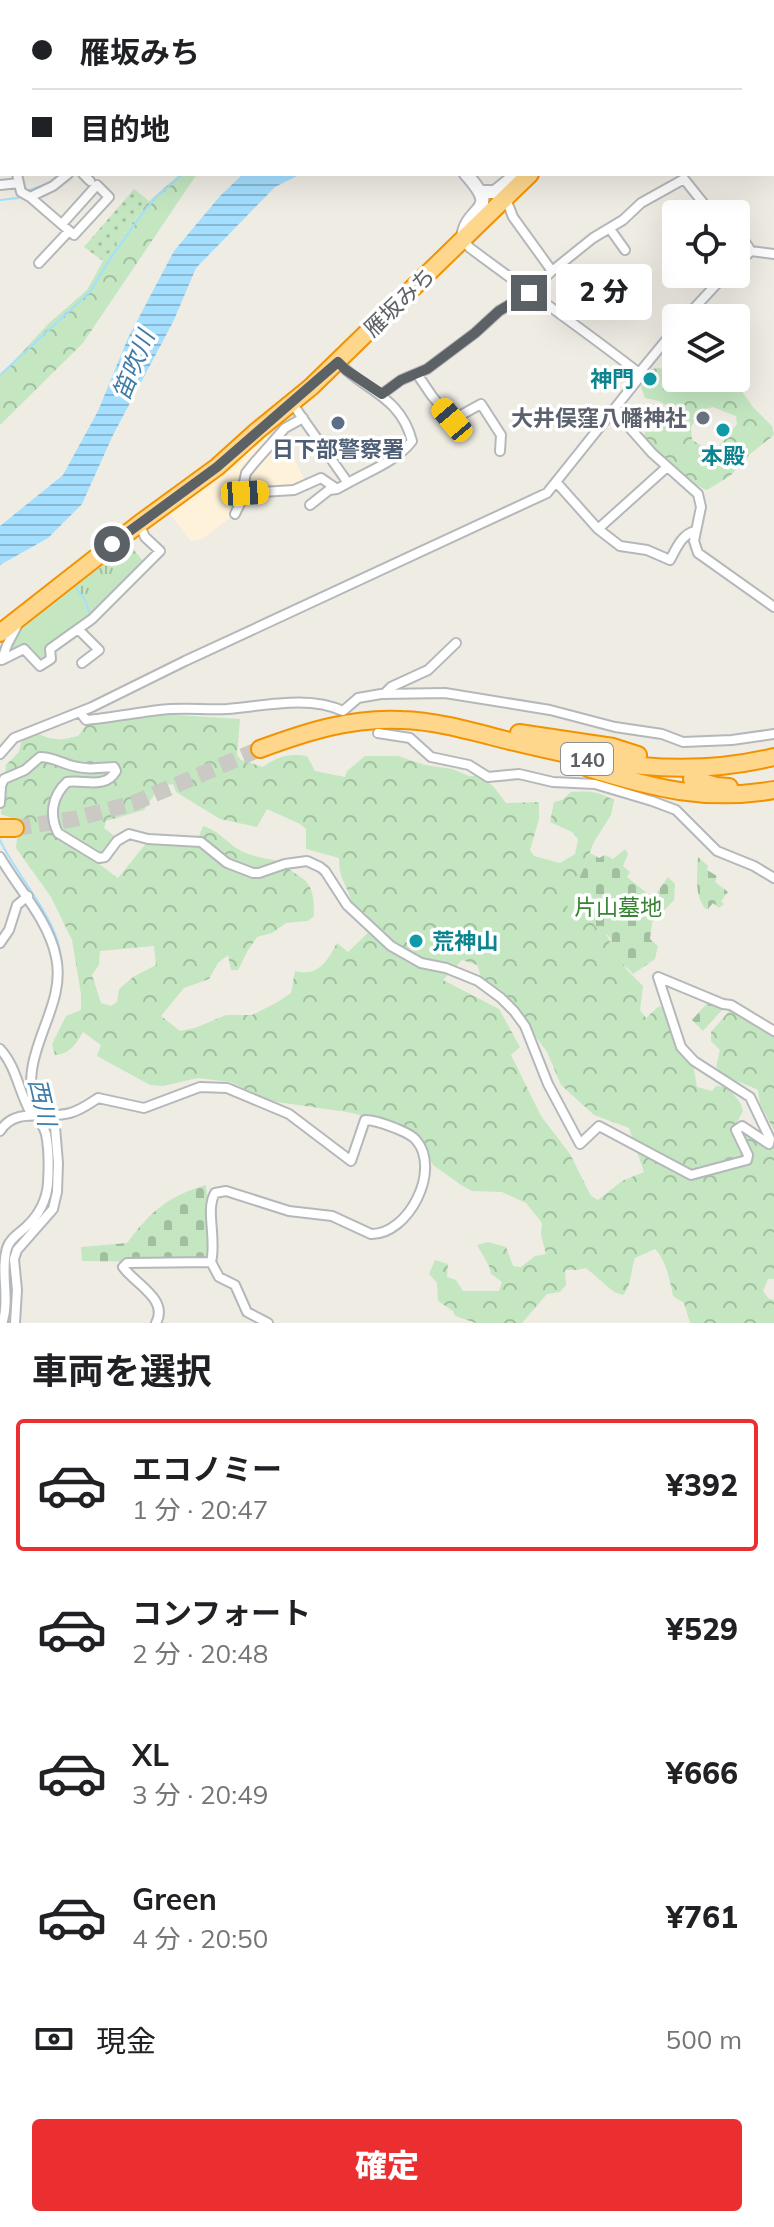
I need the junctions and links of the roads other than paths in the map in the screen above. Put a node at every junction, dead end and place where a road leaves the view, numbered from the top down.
1 (66, 176) edge
2 (468, 176) edge
3 (515, 176) edge
4 (528, 176) edge
5 (19, 177) edge
6 (0, 185) edge
7 (480, 189) junction
8 (30, 197) junction
9 (506, 198) junction
10 (701, 200) edge
11 (62, 224) junction
12 (610, 229) junction
13 (69, 231) junction
14 (463, 240) junction
15 (625, 250) dead end
16 (751, 251) edge
17 (774, 254) edge
18 (39, 263) dead end
19 (552, 271) junction
20 (713, 288) edge
21 (529, 293) junction
22 (698, 304) edge
23 (662, 345) edge
24 (338, 362) junction
25 (639, 373) junction
26 (417, 374) junction
27 (382, 394) junction
28 (292, 403) junction
29 (614, 410) junction
30 (303, 418) junction
31 (500, 451) dead end
32 (667, 467) junction
33 (348, 483) junction
34 (557, 483) junction
35 (337, 489) junction
36 (245, 493) junction
37 (310, 505) dead end
38 (235, 514) dead end
39 (139, 524) junction
40 (598, 529) junction
41 (695, 531) junction
42 (774, 607) edge
43 (10, 624) edge
44 (78, 629) junction
45 (456, 643) dead end
46 (82, 663) dead end
47 (383, 694) junction
48 (80, 712) junction
49 (402, 720) junction
50 (433, 723) junction
51 (378, 733) dead end
52 (774, 734) edge
53 (260, 749) tunnel mouth
54 (0, 754) edge
55 (638, 755) dead end
56 (774, 757) edge
57 (692, 779) dead end
58 (774, 783) edge
59 (774, 790) edge
60 (0, 803) edge
61 (0, 857) edge
62 (774, 878) edge
63 (28, 896) junction
64 (0, 943) edge
65 (774, 1031) edge
66 (0, 1049) edge
67 (34, 1115) junction
68 (54, 1115) junction
69 (0, 1131) edge
70 (211, 1262) junction
71 (3, 1321) edge
72 (15, 1323) edge
73 (156, 1323) edge
74 (268, 1323) edge

1 - 8 street
2 - 7 main road
3 - 7 main road
4 - 9 highway, 雁坂みち
5 - 6 street
5 - 8 street
7 - 14 main road
8 - 11 street
9 - 14 highway, 雁坂みち
9 - 19 street
10 - 12 street
11 - 13 street
11 - 13 street
12 - 15 street
12 - 19 street
13 - 18 street
14 - 21 street
14 - 24 highway, 雁坂みち
16 - 17 street
19 - 21 street
20 - 22 street
21 - 25 street
21 - 26 street
23 - 25 street
24 - 27 street
24 - 28 highway, 雁坂みち
25 - 29 street
26 - 27 street
26 - 31 street
27 - 33 street
28 - 30 street
28 - 39 highway, 雁坂みち
29 - 32 street
29 - 34 street
30 - 33 street
30 - 36 street
32 - 40 street
32 - 41 street
33 - 35 street
34 - 40 street
34 - 48 street
35 - 36 street
35 - 37 street
36 - 38 street
39 - 43 highway, 雁坂みち
39 - 44 street
40 - 41 street
41 - 42 street
43 - 44 street
44 - 46 street
45 - 47 street
47 - 48 street
47 - 52 street
48 - 54 street
49 - 50 highway, 140
49 - 53 highway, 140
49 - 55 highway
50 - 56 highway, 140
50 - 59 highway
51 - 62 street
57 - 58 highway
60 - 65 street
61 - 63 street
63 - 64 street
63 - 67 street
66 - 67 street
67 - 68 street
67 - 69 street
67 - 71 street
68 - 70 street
68 - 72 street
70 - 73 street
70 - 74 street

